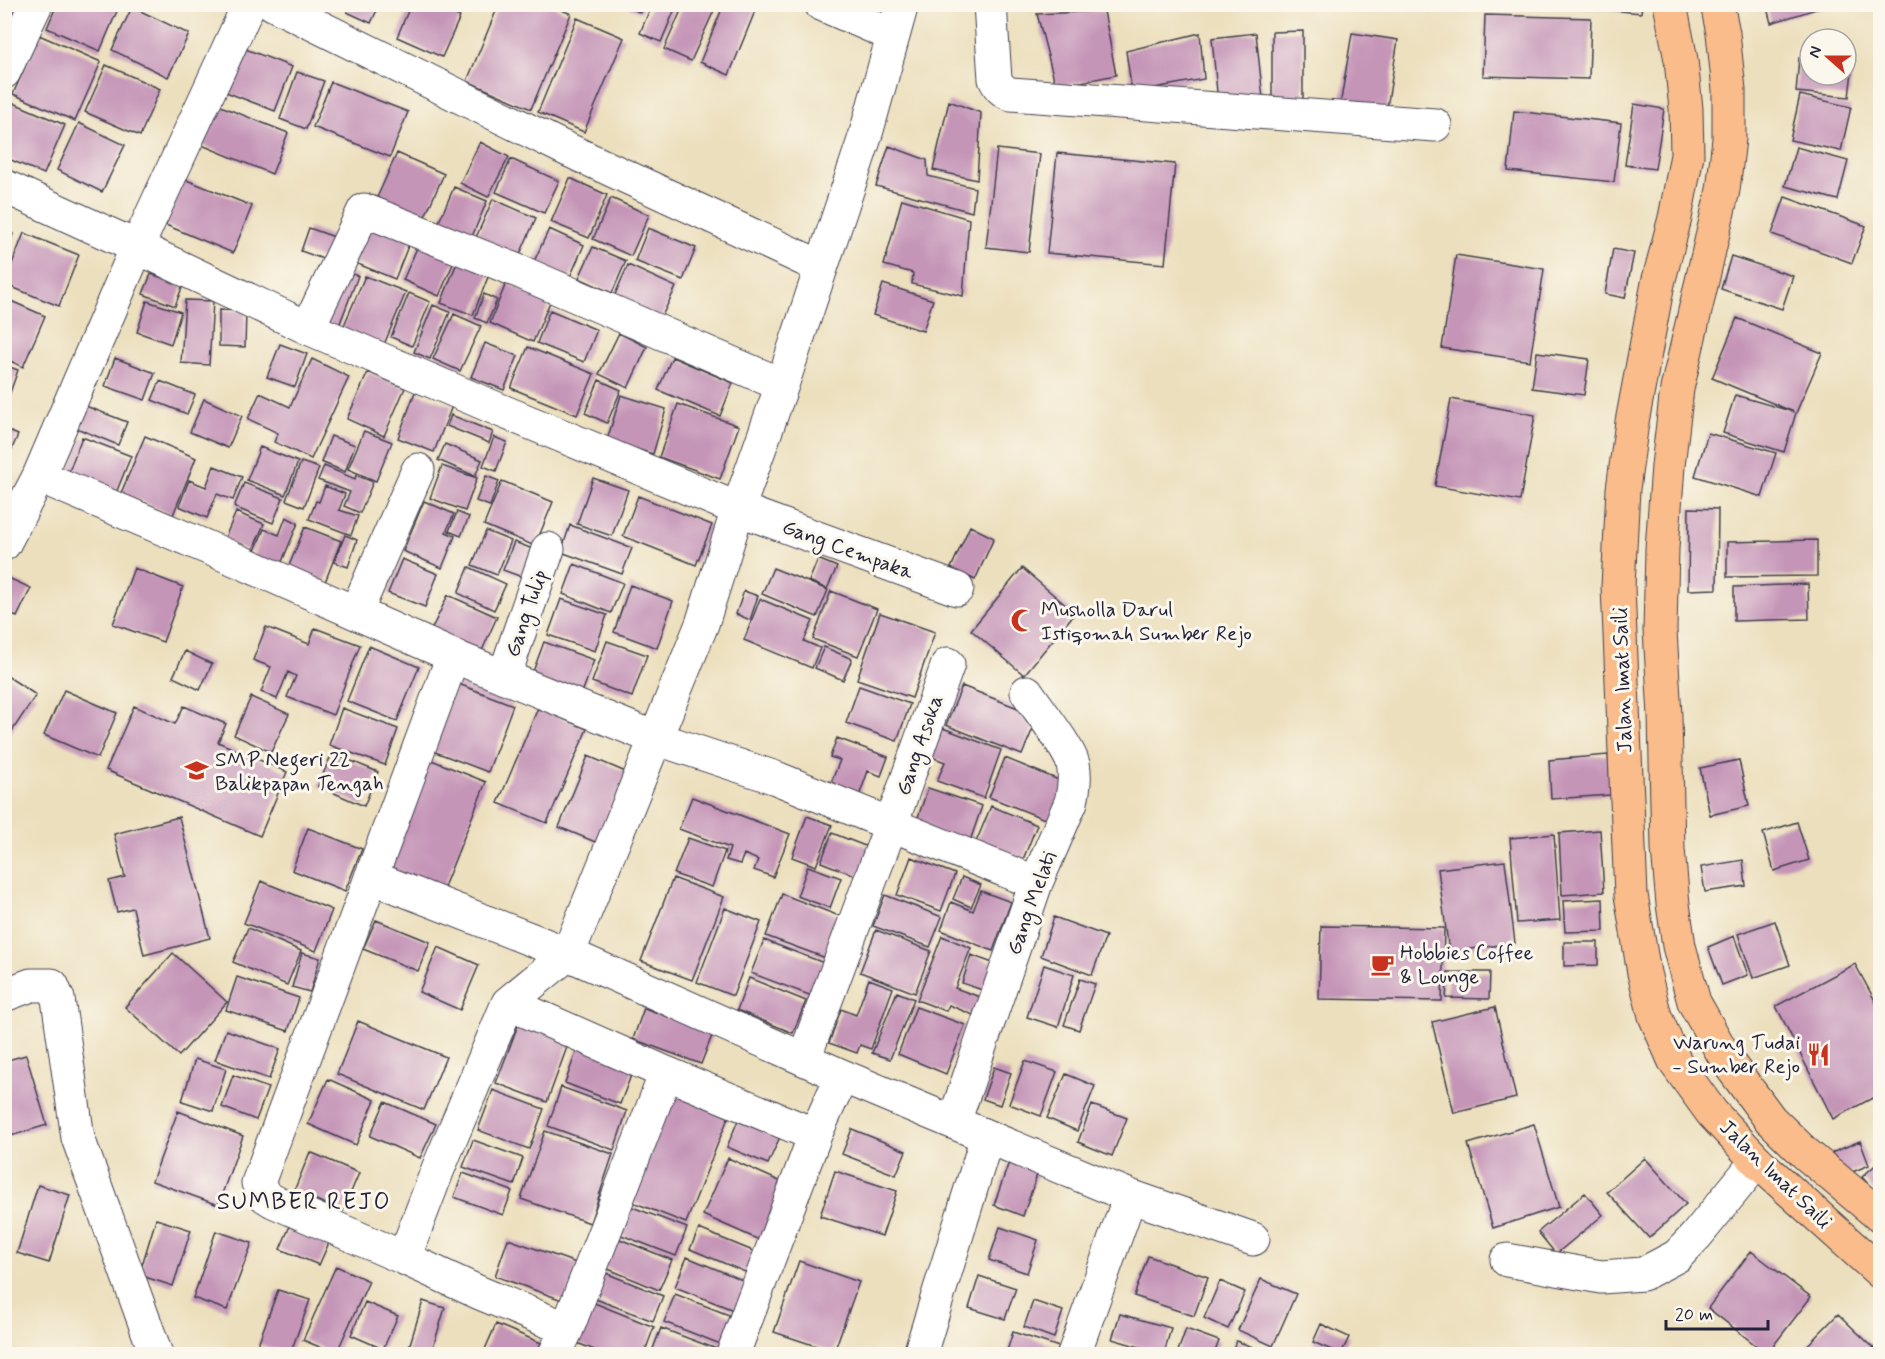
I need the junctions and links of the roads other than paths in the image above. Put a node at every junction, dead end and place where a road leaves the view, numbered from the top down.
1 (36, 4) edge
2 (249, 4) edge
3 (273, 4) edge
4 (820, 4) edge
5 (902, 4) edge
6 (990, 4) edge
7 (1670, 4) edge
8 (1717, 4) edge
9 (892, 35) junction
10 (4, 72) edge
11 (1435, 125) dead end
12 (4, 186) edge
13 (137, 247) junction
14 (821, 267) junction
15 (1654, 307) junction
16 (1694, 314) junction
17 (308, 328) junction
18 (782, 385) junction
19 (418, 470) dead end
20 (39, 476) junction
21 (738, 509) junction
22 (4, 544) edge
23 (548, 549) dead end
24 (957, 589) dead end
25 (356, 612) junction
26 (453, 656) junction
27 (948, 664) dead end
28 (504, 677) junction
29 (1027, 692) dead end
30 (655, 738) junction
31 (891, 825) junction
32 (371, 877) junction
33 (1036, 883) junction
34 (568, 954) junction
35 (4, 995) edge
36 (508, 1003) junction
37 (804, 1059) junction
38 (666, 1073) junction
39 (842, 1076) junction
40 (954, 1122) junction
41 (815, 1135) junction
42 (987, 1137) junction
43 (1756, 1161) junction
44 (1130, 1196) junction
45 (1881, 1216) edge
46 (1253, 1239) dead end
47 (404, 1257) junction
48 (1507, 1260) dead end
49 (1881, 1272) edge
50 (561, 1342) edge
51 (156, 1354) edge
52 (733, 1354) edge
53 (920, 1354) edge
54 (1074, 1354) edge

1 - 10 street
2 - 13 street
3 - 14 street
4 - 9 street
5 - 9 street
6 - 11 street
7 - 15 main road, Jalan Imat Saili
8 - 16 main road, Jalan Imat Saili
9 - 14 street
12 - 13 street, Gang Cempaka
13 - 17 street, Gang Cempaka
13 - 20 street
14 - 18 street
15 - 16 main road
15 - 43 main road, Jalan Imat Saili
16 - 45 main road, Jalan Imat Saili
17 - 18 street
17 - 21 street, Gang Cempaka
18 - 21 street
19 - 25 street
20 - 22 street
20 - 25 street
21 - 24 street, Gang Cempaka
21 - 30 street
23 - 28 street, Gang Tulip
25 - 26 street
26 - 28 street
26 - 32 street
27 - 31 street, Gang Asoka
28 - 30 street
29 - 33 street, Gang Melati
30 - 31 street
30 - 34 street
31 - 33 street
31 - 37 street, Gang Asoka
32 - 34 street
32 - 47 street
33 - 40 street, Gang Melati
34 - 36 street
34 - 37 street
35 - 51 street
36 - 38 street
36 - 47 street
37 - 39 street
38 - 41 street
38 - 50 street
39 - 40 street
39 - 41 street
40 - 42 street
41 - 52 street
42 - 44 street
42 - 53 street
43 - 48 street
43 - 49 main road, Jalan Imat Saili
44 - 46 street
44 - 54 street
47 - 50 street

